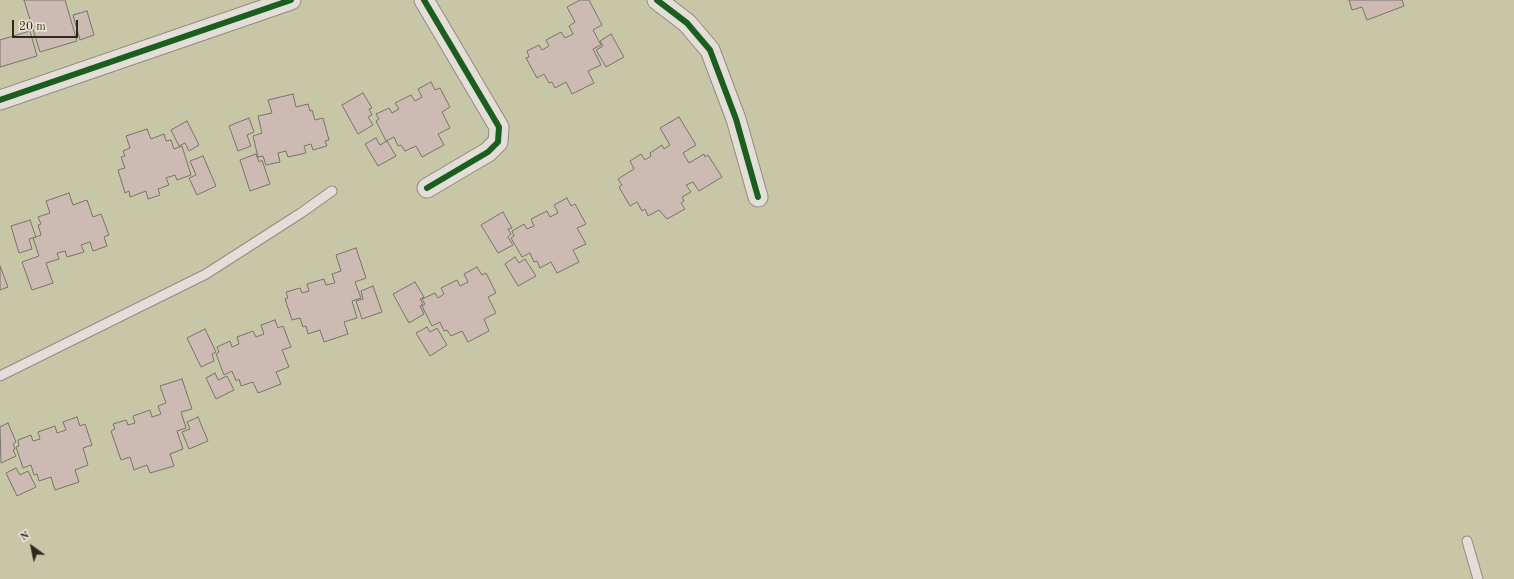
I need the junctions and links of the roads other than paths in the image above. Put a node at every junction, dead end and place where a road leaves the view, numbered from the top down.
1 (291, 0) edge
2 (424, 0) edge
3 (657, 0) edge
4 (0, 100) edge
5 (427, 188) dead end
6 (332, 191) dead end
7 (758, 197) dead end
8 (0, 376) edge
9 (1467, 541) dead end
10 (1478, 579) edge

1 - 4 street
2 - 5 street
3 - 7 street
6 - 8 lane
9 - 10 lane

